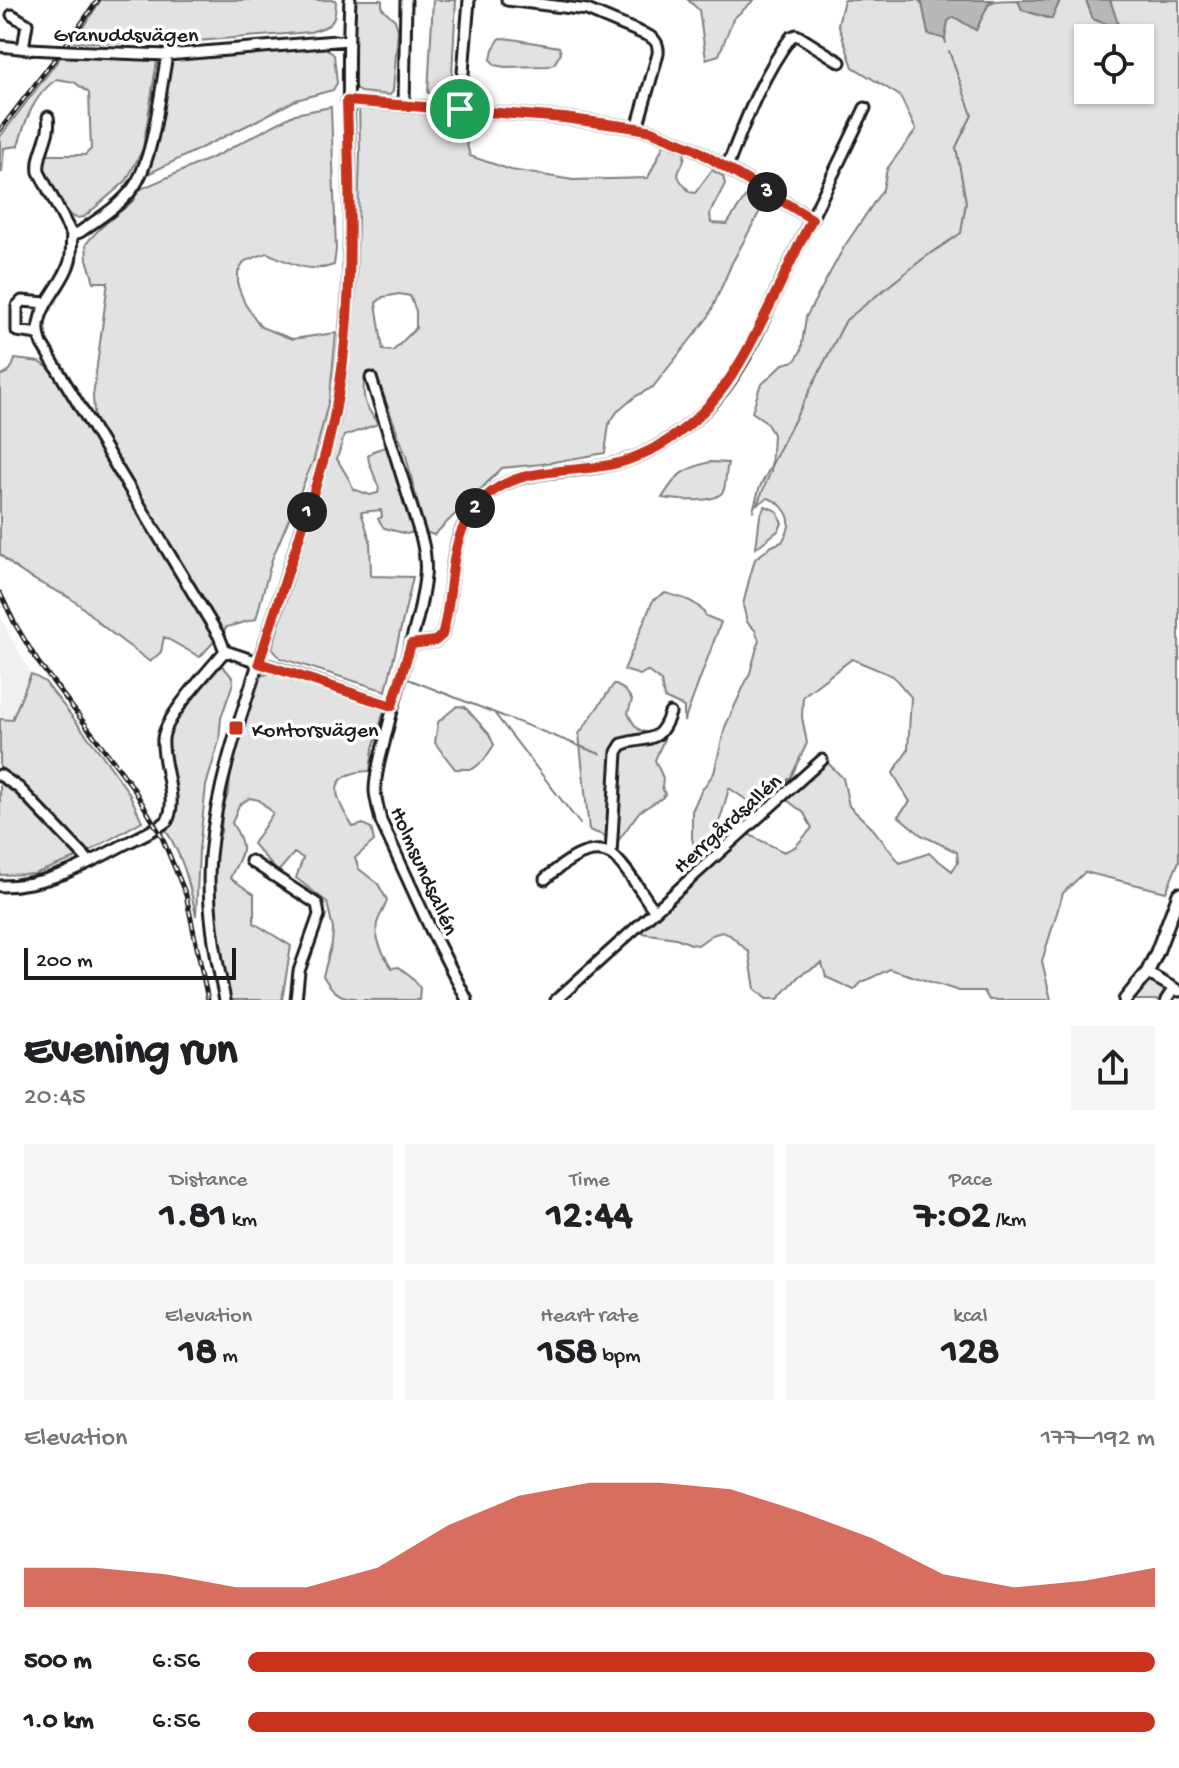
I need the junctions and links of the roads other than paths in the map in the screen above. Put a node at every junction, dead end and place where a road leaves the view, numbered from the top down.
1 (350, 0) edge
2 (406, 0) edge
3 (469, 0) edge
4 (507, 0) edge
5 (12, 15) dead end
6 (348, 40) junction
7 (0, 46) edge
8 (26, 49) junction
9 (167, 55) junction
10 (840, 62) dead end
11 (347, 101) junction
12 (404, 104) junction
13 (865, 108) dead end
14 (460, 109) junction
15 (48, 117) dead end
16 (637, 128) junction
17 (727, 167) junction
18 (812, 219) junction
19 (72, 235) junction
20 (47, 303) junction
21 (38, 334) junction
22 (371, 378) dead end
23 (411, 644) junction
24 (225, 651) junction
25 (259, 663) junction
26 (392, 706) junction
27 (670, 713) dead end
28 (822, 760) dead end
29 (0, 775) edge
30 (611, 854) junction
31 (251, 861) dead end
32 (90, 862) junction
33 (545, 879) dead end
34 (0, 886) edge
35 (1179, 894) edge
36 (654, 910) junction
37 (1147, 973) junction
38 (1176, 990) edge
39 (225, 1000) edge
40 (296, 1000) edge
41 (467, 1000) edge
42 (556, 1000) edge
43 (1125, 1000) edge
44 (1166, 1000) edge

1 - 6 street
2 - 12 street
3 - 14 street
4 - 16 street
5 - 8 street
6 - 9 street, Granuddsvägen
6 - 11 street
7 - 8 street, Granuddsvägen
8 - 9 street, Granuddsvägen, bridge
9 - 19 street
10 - 17 street
11 - 12 street
11 - 25 street
12 - 14 street
13 - 18 street
14 - 16 street
15 - 19 street
16 - 17 street
17 - 18 street
18 - 23 street
19 - 20 street
20 - 21 street
20 - 21 street
21 - 24 street
22 - 23 street, Holmsundsallén
23 - 26 street, Holmsundsallén
24 - 25 street
24 - 32 street
25 - 26 street
25 - 39 street
26 - 41 street, Holmsundsallén
27 - 30 street
28 - 36 street, Herrgårdsallén
29 - 32 street
30 - 33 street
30 - 36 street
31 - 40 street
32 - 34 street
35 - 37 main road
36 - 42 street, Herrgårdsallén
37 - 38 street
37 - 43 main road
38 - 44 street

